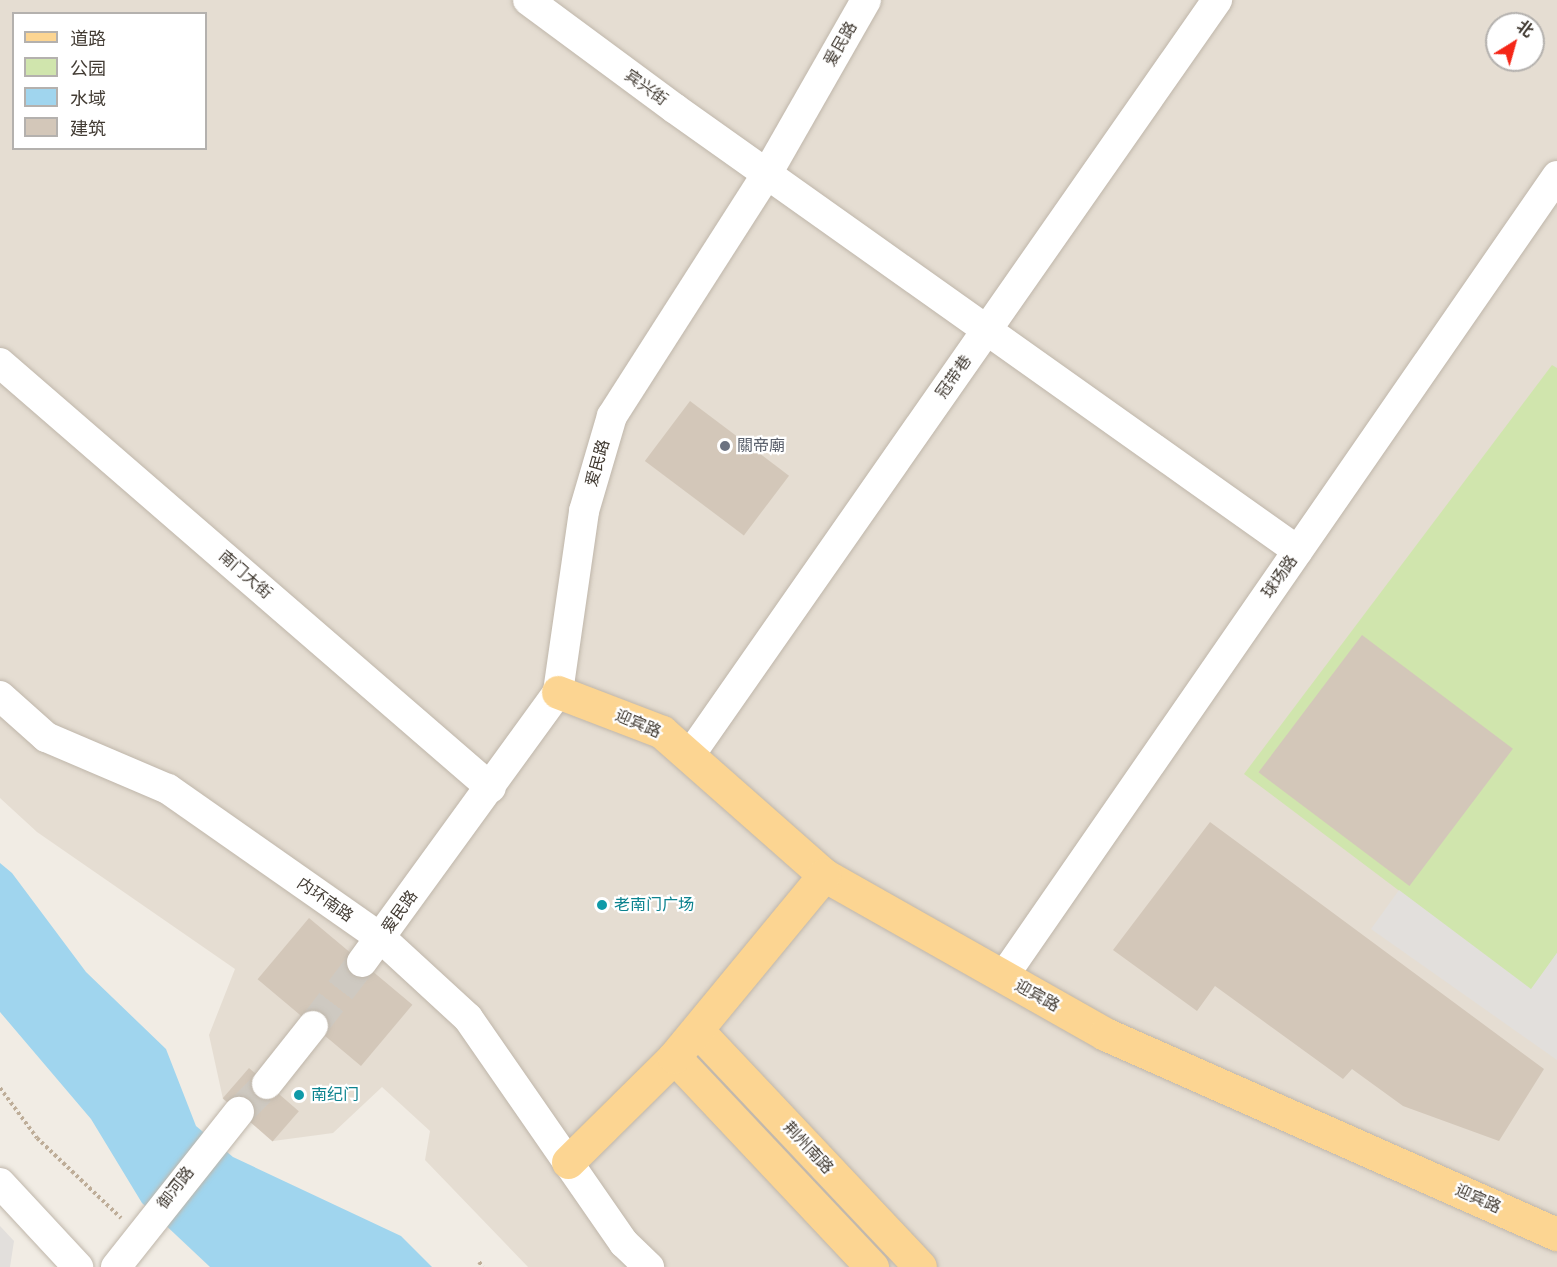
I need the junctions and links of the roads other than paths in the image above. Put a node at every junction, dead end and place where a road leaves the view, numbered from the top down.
1 (528, 0) edge
2 (866, 0) edge
3 (1217, 0) edge
4 (768, 172) junction
5 (1557, 177) edge
6 (986, 331) junction
7 (0, 363) edge
8 (1298, 551) junction
9 (558, 692) junction
10 (0, 696) edge
11 (690, 755) junction
12 (491, 788) junction
13 (824, 875) junction
14 (381, 938) junction
15 (362, 962) tunnel mouth
16 (1003, 977) junction
17 (313, 1026) tunnel mouth
18 (696, 1030) junction
19 (674, 1057) junction
20 (267, 1084) tunnel mouth
21 (239, 1112) tunnel mouth
22 (568, 1162) junction
23 (0, 1183) edge
24 (1557, 1234) edge
25 (78, 1267) edge
26 (116, 1267) edge
27 (649, 1267) edge
28 (872, 1267) edge
29 (920, 1267) edge

1 - 4 street, 宾兴街
2 - 4 street, 爱民路
3 - 6 street, 冠带巷
4 - 6 street, 宾兴街
4 - 9 street, 爱民路
5 - 8 street, 球场路
6 - 8 street, 宾兴街
6 - 11 street, 冠带巷
7 - 12 street, 南门大街
8 - 16 street, 球场路
9 - 11 main road, 迎宾路
9 - 12 street, 爱民路
10 - 14 street, 内环南路
11 - 13 main road, 迎宾路
12 - 14 street, 爱民路
13 - 16 main road, 迎宾路
13 - 18 main road
14 - 15 street
14 - 22 street, 内环南路
16 - 24 main road, 迎宾路
17 - 20 street
18 - 19 main road
18 - 29 main road, 荆州南路
19 - 22 main road
19 - 28 main road
21 - 26 street, 御河路
22 - 27 street, 内环南路
23 - 25 street

